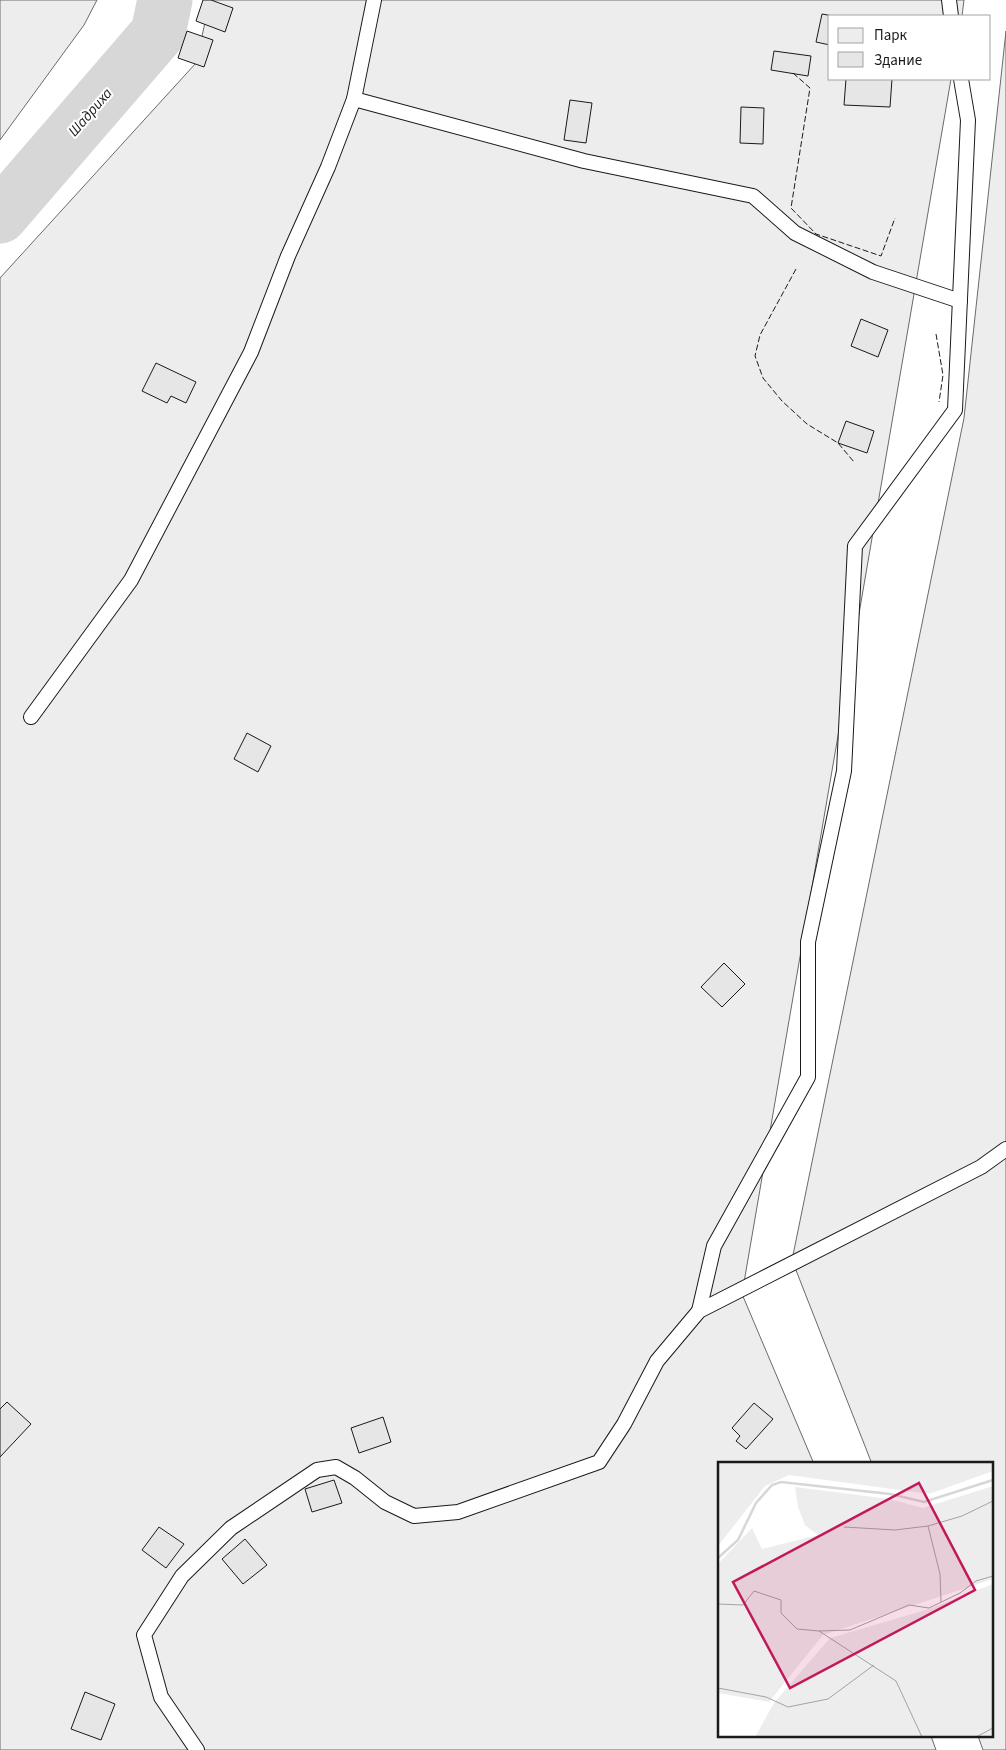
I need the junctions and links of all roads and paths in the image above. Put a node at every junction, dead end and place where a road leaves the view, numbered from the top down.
1 (374, 0) edge
2 (949, 0) edge
3 (951, 15) edge
4 (961, 80) edge
5 (354, 99) junction
6 (960, 301) junction
7 (31, 717) dead end
8 (1006, 1149) edge
9 (699, 1311) junction
10 (197, 1750) edge

1 - 5 lane
2 - 3 lane
4 - 6 lane
5 - 6 lane
5 - 7 lane
6 - 9 lane
8 - 9 lane
9 - 10 lane

